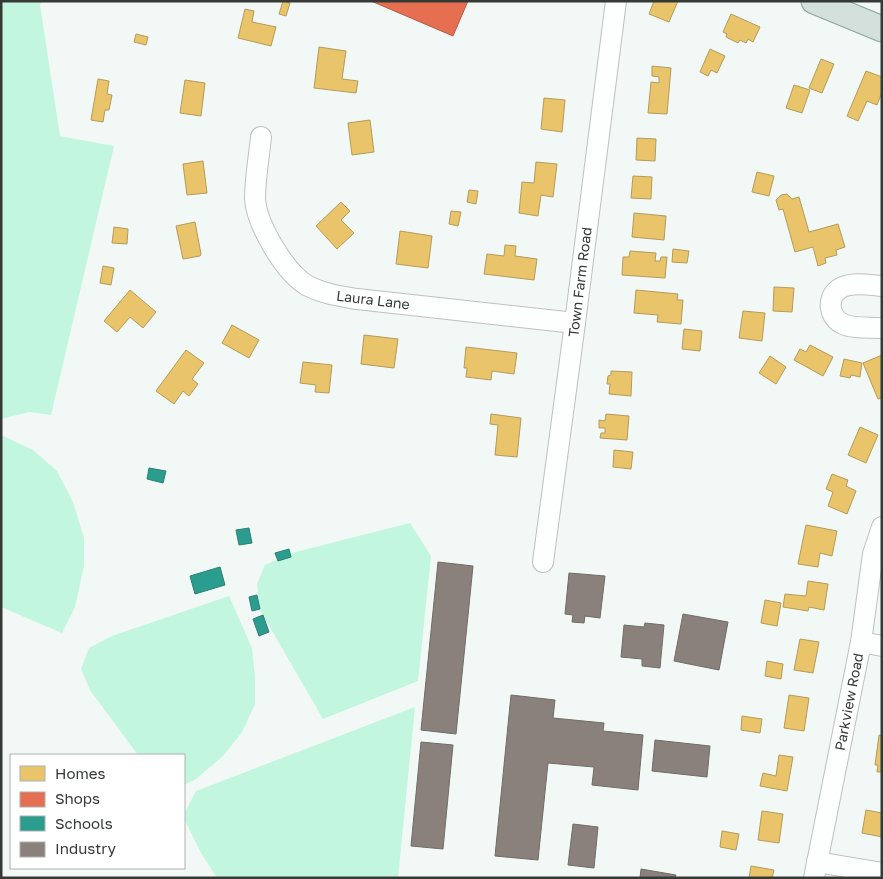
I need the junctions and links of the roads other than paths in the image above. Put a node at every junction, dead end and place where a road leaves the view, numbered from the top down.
1 (616, 1) edge
2 (814, 1) edge
3 (845, 8) edge
4 (882, 29) edge
5 (261, 137) dead end
6 (882, 286) edge
7 (575, 323) junction
8 (882, 328) edge
9 (882, 527) edge
10 (543, 562) dead end
11 (861, 642) junction
12 (882, 646) edge
13 (815, 870) edge
14 (882, 873) edge

1 - 7 street, Town Farm Road
2 - 3 main road
3 - 4 main road
5 - 7 street, Laura Lane
6 - 8 street
7 - 10 street, Town Farm Road
9 - 11 street, Parkview Road
11 - 12 street
11 - 13 street, Parkview Road
13 - 14 street

